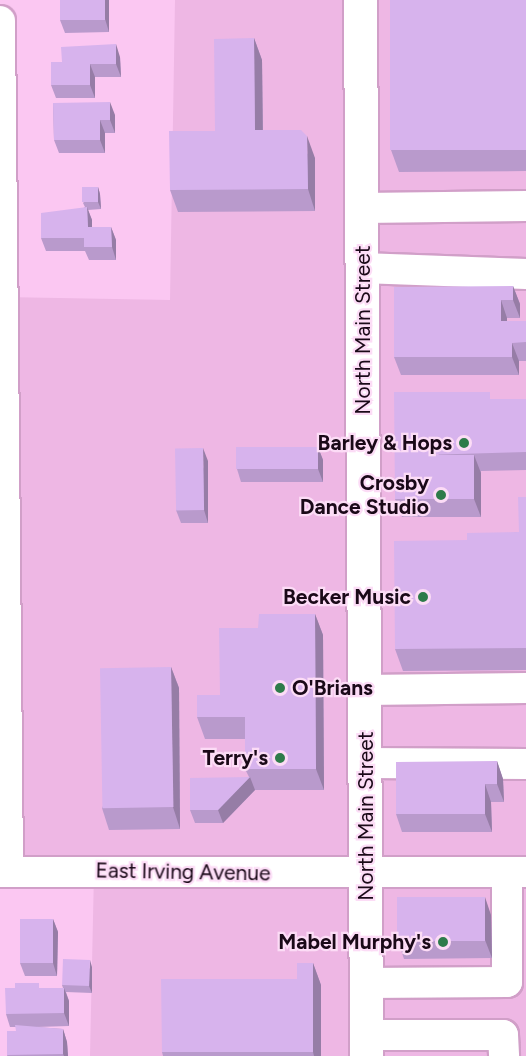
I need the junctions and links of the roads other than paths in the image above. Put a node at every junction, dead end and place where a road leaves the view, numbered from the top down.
1 (360, 0) edge
2 (0, 21) edge
3 (526, 206) edge
4 (362, 208) junction
5 (362, 268) junction
6 (526, 274) edge
7 (526, 688) edge
8 (365, 690) junction
9 (366, 763) junction
10 (526, 764) edge
11 (4, 872) edge
12 (516, 873) edge
13 (367, 874) junction
14 (366, 983) junction
15 (366, 1045) edge
16 (504, 1056) edge

1 - 4 main road, North Main Street
2 - 11 street
3 - 4 street
4 - 5 main road, North Main Street
5 - 6 street
5 - 8 main road, North Main Street
7 - 8 street
8 - 9 main road, North Main Street
9 - 10 street
9 - 13 main road, North Main Street
11 - 13 street, East Irving Avenue
12 - 13 street, East Irving Avenue
12 - 14 street
13 - 14 main road, North Main Street
14 - 15 main road, North Main Street
15 - 16 street

